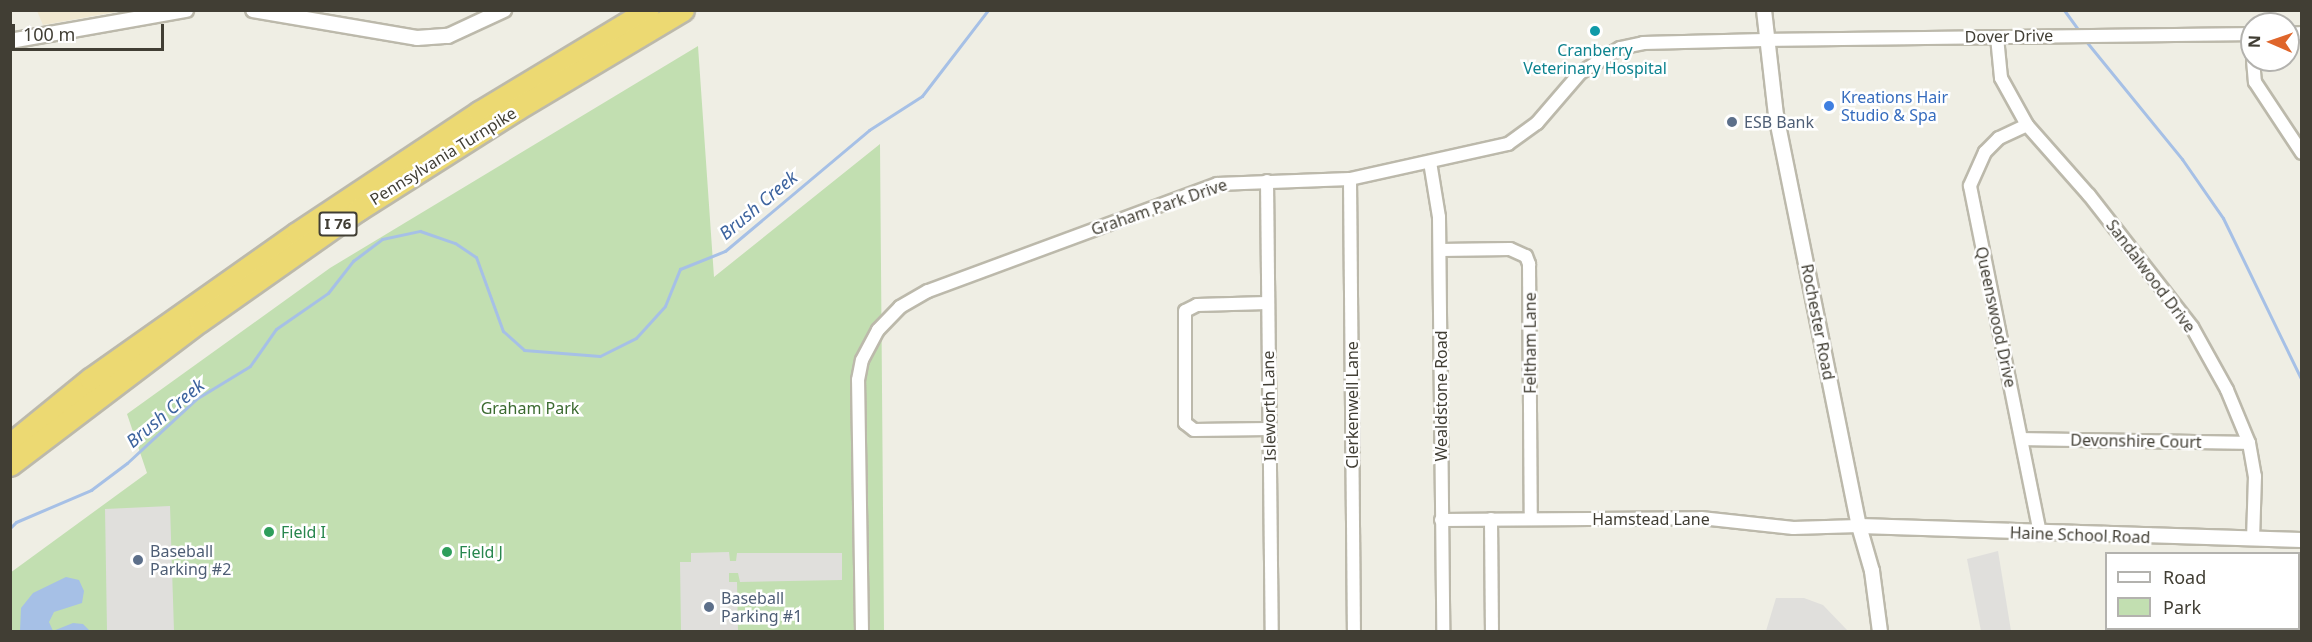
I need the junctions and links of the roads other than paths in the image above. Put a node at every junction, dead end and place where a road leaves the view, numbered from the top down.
1 (186, 10) edge
2 (254, 10) edge
3 (504, 10) edge
4 (648, 10) edge
5 (683, 10) edge
6 (1764, 10) edge
7 (2240, 34) edge
8 (1997, 37) junction
9 (1765, 40) junction
10 (10, 41) edge
11 (2254, 72) edge
12 (2026, 125) junction
13 (2301, 153) edge
14 (1430, 162) junction
15 (1350, 179) junction
16 (1267, 181) junction
17 (1440, 250) junction
18 (1267, 303) junction
19 (1269, 429) junction
20 (2024, 439) junction
21 (2249, 443) junction
22 (10, 444) edge
23 (10, 465) edge
24 (1491, 519) junction
25 (1531, 519) junction
26 (1441, 520) junction
27 (1859, 526) junction
28 (2040, 534) junction
29 (2253, 539) junction
30 (2301, 540) edge
31 (862, 632) edge
32 (1272, 632) edge
33 (1354, 632) edge
34 (1443, 632) edge
35 (1492, 632) edge
36 (1880, 632) edge

1 - 10 street
2 - 3 street
4 - 22 highway, Pennsylvania Turnpike / I 76
5 - 23 highway, Pennsylvania Turnpike / I 76
6 - 9 street, Rochester Road
7 - 8 street, Dover Drive
8 - 9 street, Dover Drive
8 - 12 street, Sandalwood Drive
9 - 14 street, Graham Park Drive
9 - 27 street, Rochester Road
11 - 13 street
12 - 20 street, Queenswood Drive
12 - 21 street, Sandalwood Drive
14 - 15 street, Graham Park Drive
14 - 17 street, Wealdstone Road
15 - 16 street, Graham Park Drive
15 - 33 street, Clerkenwell Lane
16 - 18 street, Isleworth Lane
16 - 31 street, Graham Park Drive
17 - 25 street, Feltham Lane
17 - 26 street, Wealdstone Road
18 - 19 street, Isleworth Lane
18 - 19 street
19 - 32 street, Isleworth Lane
20 - 21 street, Devonshire Court
20 - 28 street, Queenswood Drive
21 - 29 street, Sandalwood Drive
24 - 25 street, Hamstead Lane
24 - 26 street, Hamstead Lane
24 - 35 street
25 - 27 street, Hamstead Lane
26 - 34 street, Wealdstone Road
27 - 28 street, Haine School Road
27 - 36 street, Rochester Road
28 - 29 street, Haine School Road
29 - 30 street, Haine School Road

